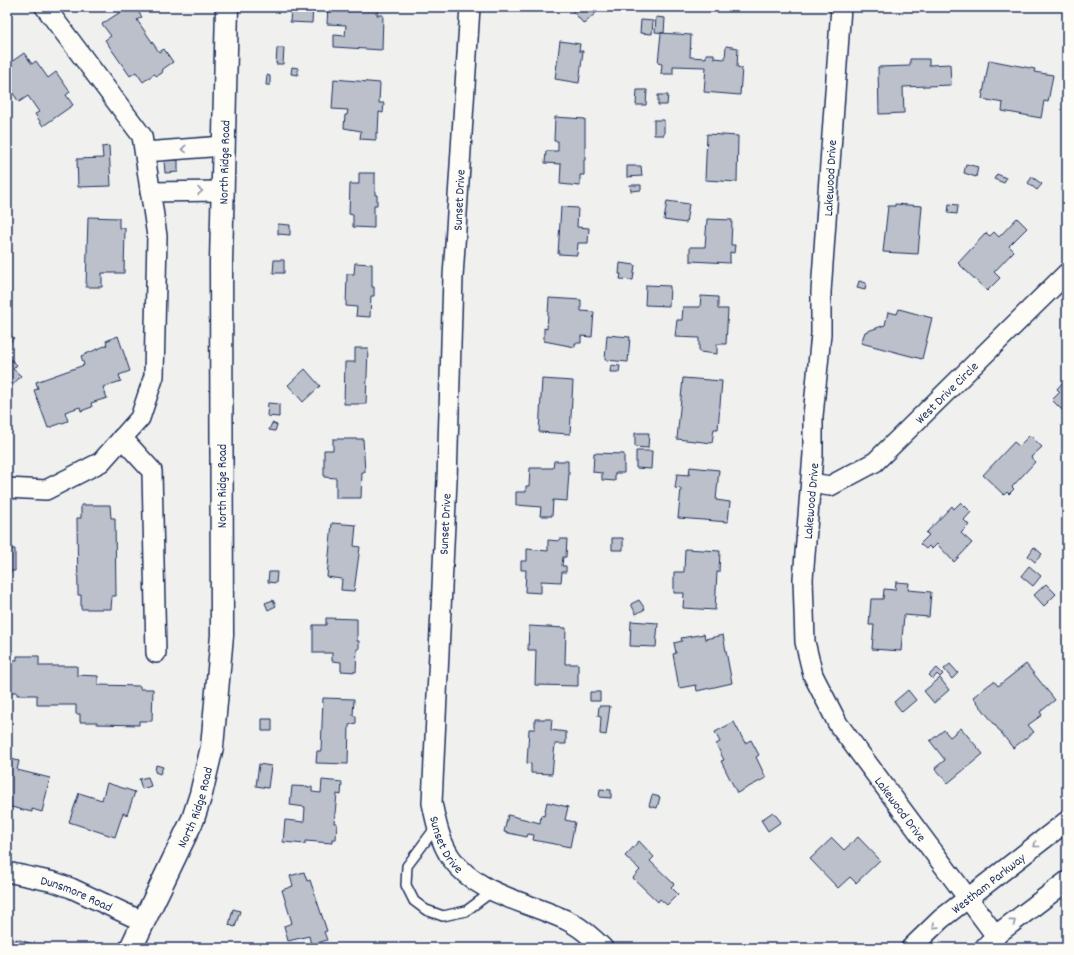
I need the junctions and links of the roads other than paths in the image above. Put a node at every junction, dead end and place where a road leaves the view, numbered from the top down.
1 (45, 7) edge
2 (228, 7) edge
3 (470, 7) edge
4 (841, 7) edge
5 (223, 146) junction
6 (145, 152) junction
7 (222, 191) junction
8 (150, 192) junction
9 (1067, 272) edge
10 (122, 438) junction
11 (811, 484) junction
12 (7, 488) edge
13 (156, 653) dead end
14 (1067, 821) edge
15 (436, 827) junction
16 (7, 872) edge
17 (1067, 881) edge
18 (493, 891) junction
19 (968, 898) junction
20 (144, 922) junction
21 (990, 942) edge
22 (131, 948) edge
23 (603, 948) edge
24 (911, 948) edge

1 - 6 street
2 - 5 main road, North Ridge Road
3 - 15 street, Sunset Drive
4 - 11 street, Lakewood Drive
5 -> 6 street
5 - 7 main road, North Ridge Road
6 - 8 street
8 -> 7 street
7 - 20 main road, North Ridge Road
8 - 10 street
9 - 11 street, West Drive Circle
10 - 12 street
10 - 13 street
11 - 19 street, Lakewood Drive
14 -> 19 street, Westham Parkway
15 - 18 street, Sunset Drive
15 - 18 lane
16 - 20 street, Dunsmore Road
21 -> 17 street
18 - 23 street, Sunset Drive
19 - 21 street, Lakewood Drive
19 -> 24 street, Westham Parkway
20 - 22 main road, North Ridge Road

